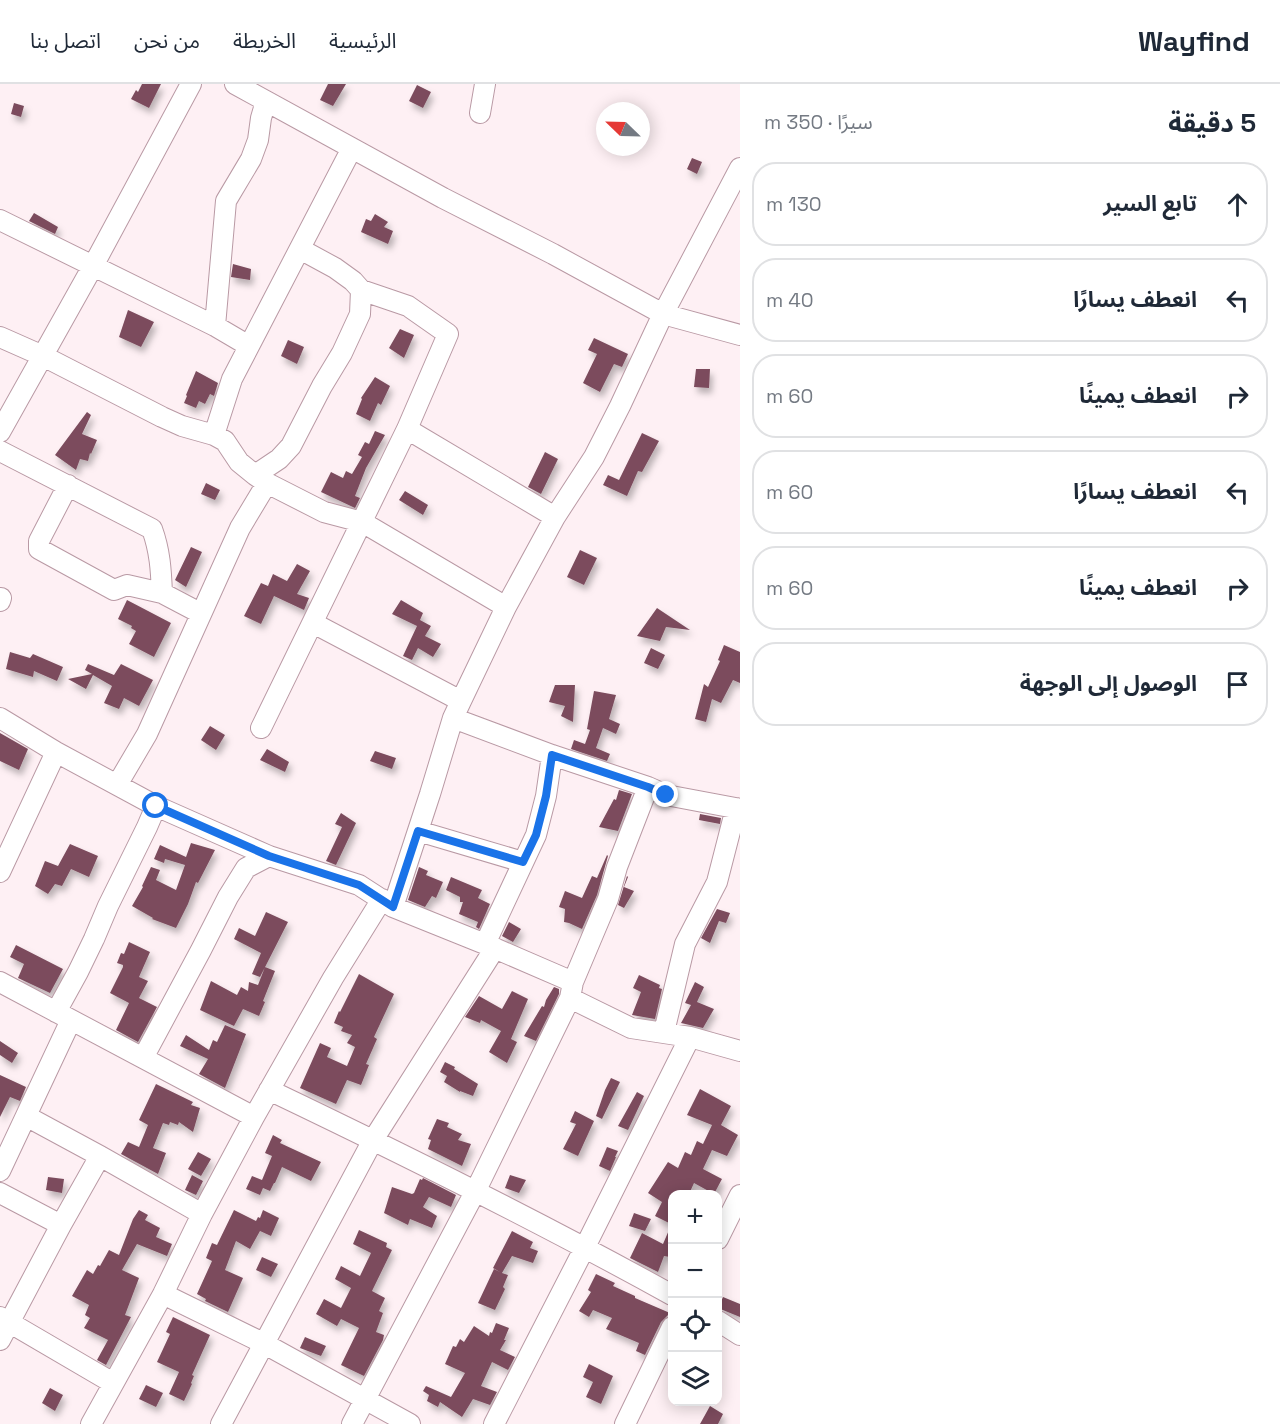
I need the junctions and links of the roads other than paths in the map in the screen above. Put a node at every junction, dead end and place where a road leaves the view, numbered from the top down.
1 (190, 84) edge
2 (235, 84) edge
3 (481, 86) edge
4 (266, 101) junction
5 (480, 113) dead end
6 (352, 148) junction
7 (740, 168) edge
8 (0, 220) edge
9 (300, 249) junction
10 (93, 266) junction
11 (361, 290) junction
12 (663, 314) junction
13 (215, 326) junction
14 (740, 335) edge
15 (0, 337) edge
16 (249, 346) junction
17 (43, 356) junction
18 (407, 429) junction
19 (0, 432) edge
20 (214, 435) junction
21 (0, 451) edge
22 (261, 479) junction
23 (68, 485) junction
24 (555, 517) junction
25 (362, 522) junction
26 (162, 593) junction
27 (506, 607) junction
28 (200, 613) junction
29 (313, 623) junction
30 (457, 710) junction
31 (0, 718) edge
32 (261, 728) dead end
33 (56, 752) junction
34 (552, 755) junction
35 (117, 785) junction
36 (648, 787) junction
37 (156, 806) junction
38 (738, 808) edge
39 (418, 831) junction
40 (269, 856) junction
41 (523, 862) junction
42 (0, 872) edge
43 (387, 903) junction
44 (490, 946) junction
45 (0, 982) edge
46 (572, 990) junction
47 (64, 1016) junction
48 (664, 1032) junction
49 (690, 1037) junction
50 (740, 1051) edge
51 (143, 1058) junction
52 (270, 1090) junction
53 (26, 1116) junction
54 (254, 1117) junction
55 (373, 1140) junction
56 (100, 1156) junction
57 (0, 1171) edge
58 (475, 1192) junction
59 (0, 1193) edge
60 (740, 1195) edge
61 (202, 1214) junction
62 (61, 1225) junction
63 (722, 1229) edge
64 (585, 1247) junction
65 (668, 1293) edge
66 (163, 1294) junction
67 (5, 1320) edge
68 (722, 1324) edge
69 (668, 1335) edge
70 (740, 1335) edge
71 (0, 1340) edge
72 (263, 1343) junction
73 (113, 1383) junction
74 (366, 1399) junction
75 (91, 1424) edge
76 (221, 1424) edge
77 (352, 1424) edge
78 (410, 1424) edge
79 (494, 1424) edge
80 (625, 1424) edge

1 - 10 street
2 - 4 street
3 - 5 street
4 - 6 street
4 - 13 street
6 - 9 street
6 - 12 street
7 - 12 street
8 - 10 street
9 - 11 street
9 - 16 street
10 - 13 street
10 - 17 street
11 - 18 street
11 - 22 street
12 - 14 street
12 - 24 street
13 - 16 street
15 - 17 street
16 - 20 street
17 - 19 street
17 - 20 street
18 - 24 street
18 - 25 street
20 - 22 street
21 - 23 street
22 - 25 street
22 - 28 street
23 - 26 street
23 - 26 street
24 - 27 street
25 - 27 street
25 - 29 street
26 - 28 street
27 - 30 street
28 - 35 street
29 - 30 street
29 - 32 street
30 - 34 street
30 - 39 street
31 - 33 street
33 - 35 street
33 - 42 street
34 - 36 street
34 - 41 street
35 - 37 street
36 - 38 street
36 - 46 street
37 - 40 street
37 - 47 street
38 - 48 street
39 - 41 street
39 - 43 street
40 - 43 street
40 - 51 street
41 - 44 street
43 - 44 street
43 - 52 street
44 - 46 street
44 - 55 street
45 - 47 street
46 - 48 street
46 - 58 street
47 - 51 street
47 - 53 street
48 - 49 street
49 - 50 street
49 - 64 street
51 - 54 street
52 - 54 street
52 - 55 street
53 - 56 street
53 - 57 street
54 - 61 street
55 - 58 street
55 - 72 street
56 - 61 street
56 - 62 street
58 - 64 street
58 - 74 street
59 - 62 street
60 - 63 street
61 - 66 street
62 - 67 street
64 - 65 street
64 - 79 street
66 - 72 street
66 - 73 street
67 - 71 street
67 - 73 street
68 - 70 street
69 - 80 street
72 - 74 street
72 - 76 street
73 - 75 street
74 - 77 street
74 - 78 street

